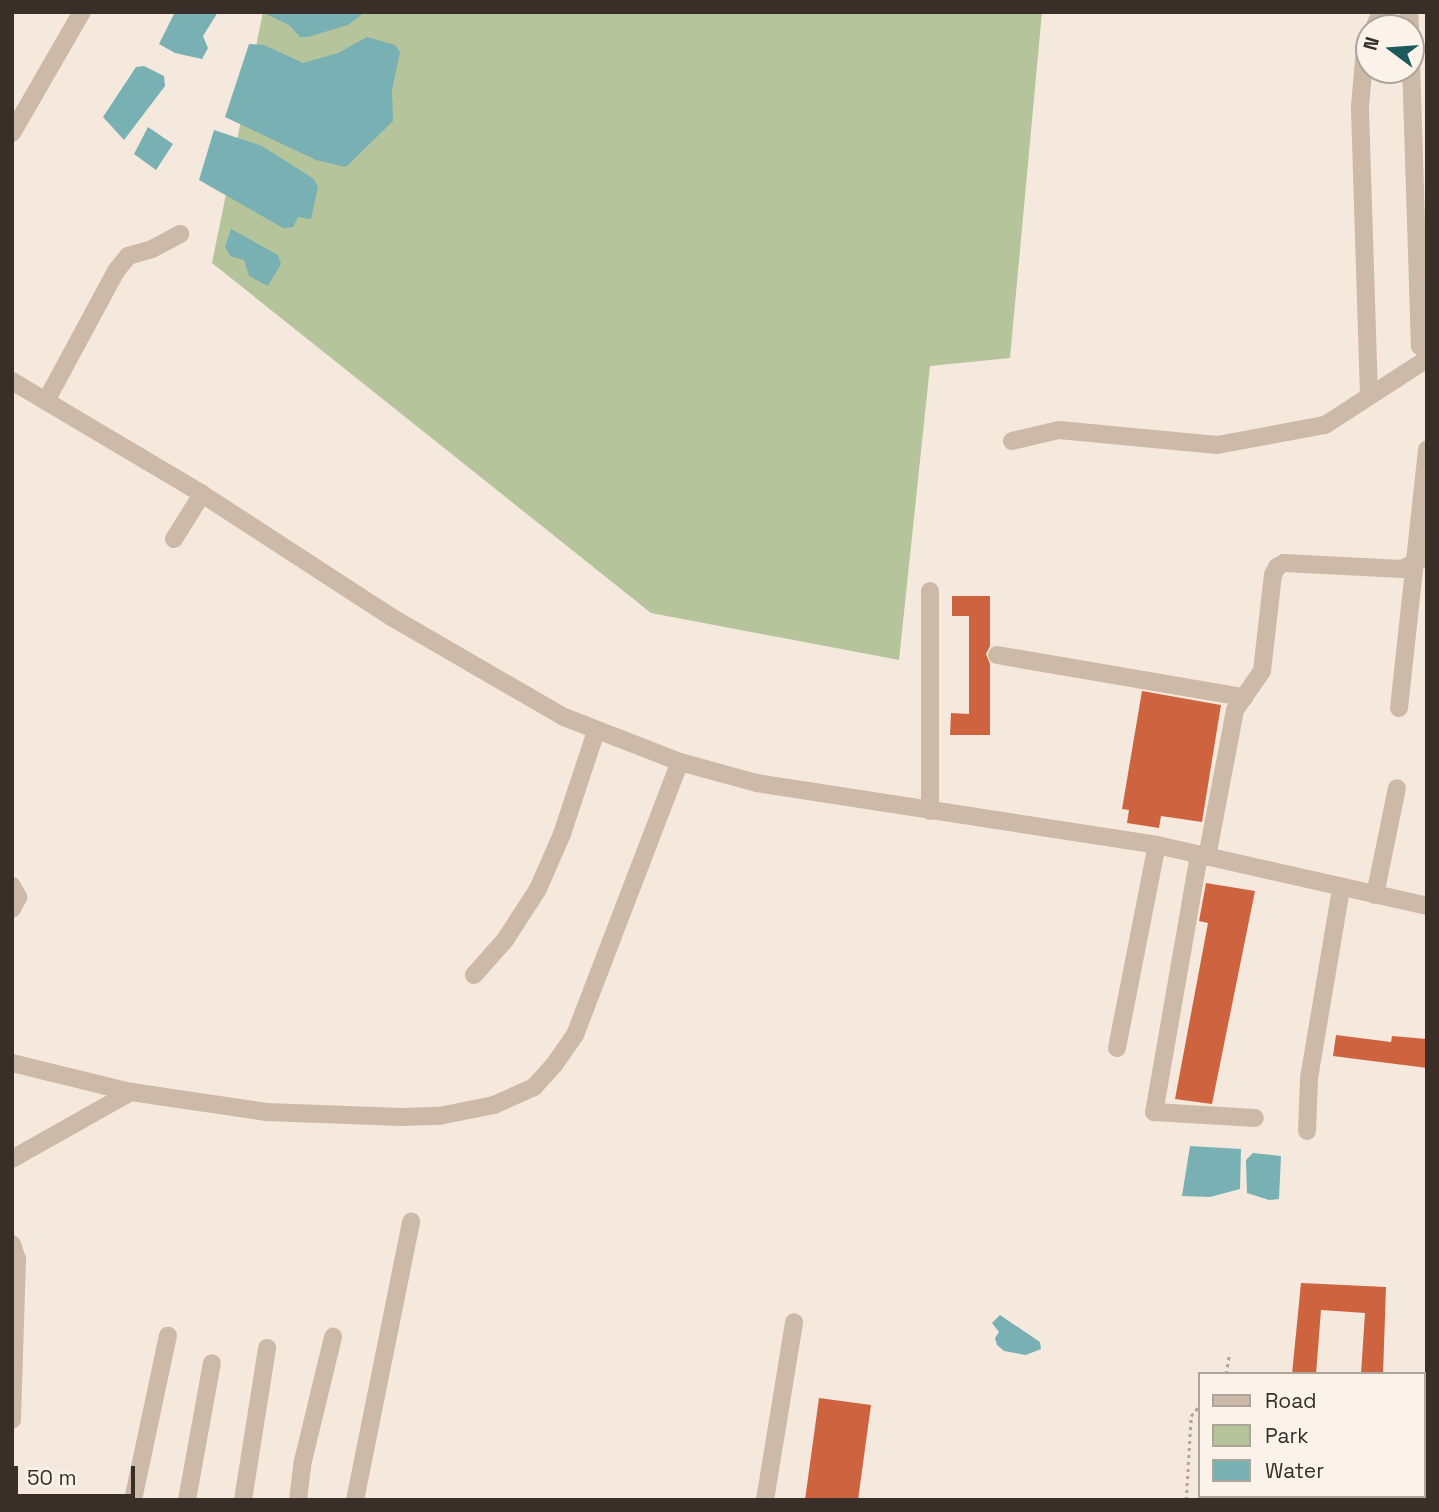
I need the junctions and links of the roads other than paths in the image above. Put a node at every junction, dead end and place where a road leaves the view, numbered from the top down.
1 (82, 12) edge
2 (1362, 84) edge
3 (1419, 91) edge
4 (12, 133) edge
5 (180, 234) dead end
6 (1427, 350) edge
7 (1427, 359) edge
8 (15, 387) edge
9 (1369, 396) junction
10 (46, 401) junction
11 (1012, 441) dead end
12 (1427, 450) edge
13 (202, 494) junction
14 (174, 539) dead end
15 (1420, 559) edge
16 (930, 592) dead end
17 (997, 655) dead end
18 (1244, 697) junction
19 (1399, 708) dead end
20 (596, 731) junction
21 (680, 762) junction
22 (1396, 788) dead end
23 (930, 811) junction
24 (1157, 845) junction
25 (1203, 856) junction
26 (12, 887) edge
27 (1341, 888) junction
28 (1375, 895) junction
29 (1427, 906) edge
30 (12, 909) edge
31 (474, 975) dead end
32 (1117, 1048) dead end
33 (12, 1063) edge
34 (131, 1092) junction
35 (1255, 1118) dead end
36 (1307, 1131) dead end
37 (12, 1158) edge
38 (411, 1222) dead end
39 (12, 1244) edge
40 (794, 1322) dead end
41 (168, 1336) dead end
42 (333, 1337) dead end
43 (267, 1348) dead end
44 (212, 1363) dead end
45 (12, 1420) edge
46 (133, 1500) edge
47 (187, 1500) edge
48 (243, 1500) edge
49 (298, 1500) edge
50 (355, 1500) edge
51 (765, 1500) edge

1 - 4 street
2 - 9 street
3 - 6 street
5 - 10 street
7 - 9 street
8 - 10 street
9 - 11 street
10 - 13 street
12 - 15 street
13 - 14 street
13 - 20 street
15 - 18 street
15 - 19 street
16 - 23 street
17 - 18 street
18 - 25 street
20 - 21 street
20 - 31 street
21 - 23 street
21 - 34 street
22 - 28 street
23 - 24 street
24 - 25 street
24 - 32 street
25 - 27 street
25 - 35 street
26 - 30 street
27 - 28 street
27 - 36 street
28 - 29 street
33 - 34 street
34 - 37 street
38 - 50 street
39 - 45 street
40 - 51 street
41 - 46 street
42 - 49 street
43 - 48 street
44 - 47 street

